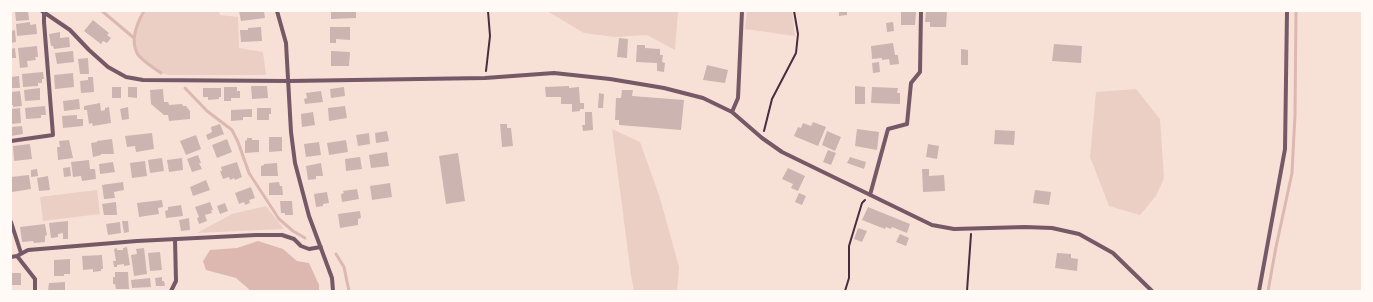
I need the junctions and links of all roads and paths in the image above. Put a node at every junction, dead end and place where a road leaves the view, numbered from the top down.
1 (277, 11) edge
2 (488, 11) edge
3 (742, 11) edge
4 (794, 11) edge
5 (921, 11) edge
6 (1287, 11) edge
7 (43, 12) edge
8 (486, 78) junction
9 (289, 81) junction
10 (732, 112) junction
11 (762, 138) junction
12 (11, 141) edge
13 (870, 196) junction
14 (11, 222) edge
15 (971, 229) junction
16 (175, 239) junction
17 (321, 247) junction
18 (21, 253) junction
19 (17, 256) junction
20 (11, 257) edge
21 (35, 291) edge
22 (171, 291) edge
23 (333, 291) edge
24 (846, 291) edge
25 (967, 291) edge
26 (1152, 291) edge
27 (1258, 291) edge

1 - 9 street
2 - 8 path
3 - 10 street
4 - 11 path
5 - 13 street
6 - 27 street
7 - 9 street
7 - 12 street
8 - 9 street
8 - 10 street
9 - 17 street
10 - 11 street
11 - 13 street
13 - 15 street
13 - 24 path
14 - 18 street
15 - 25 path
15 - 26 street
16 - 17 street
16 - 18 street
16 - 22 street
17 - 23 street
18 - 19 street
19 - 20 street
19 - 21 street

